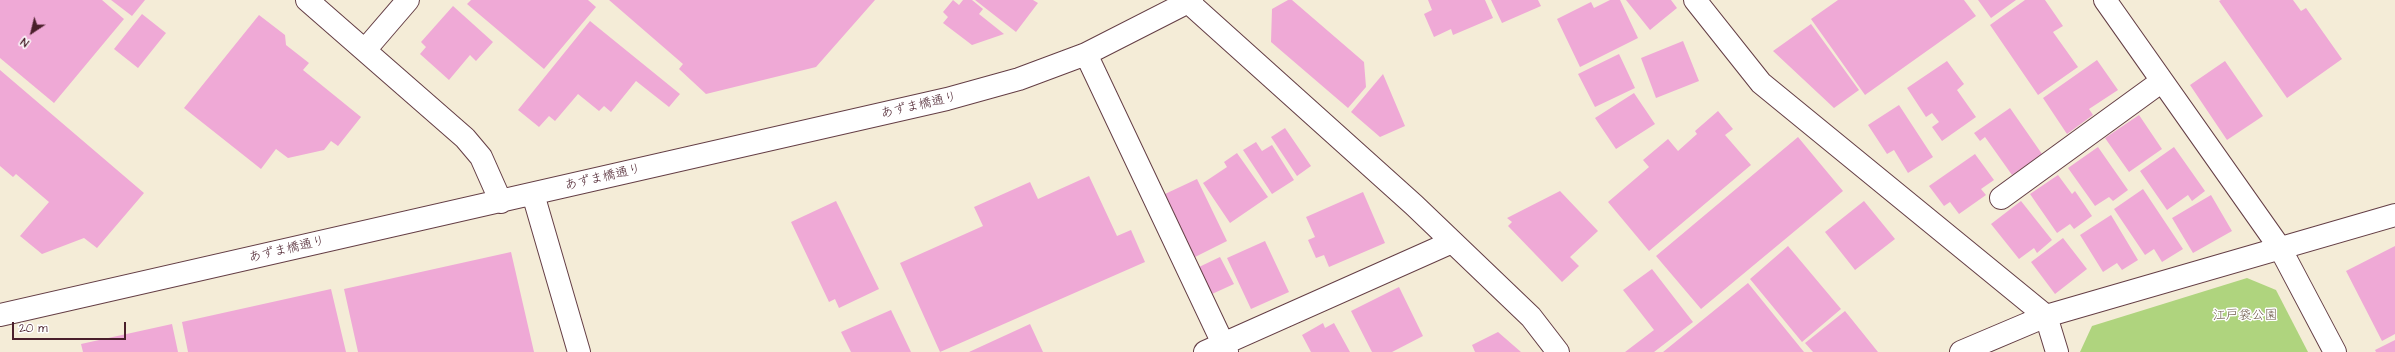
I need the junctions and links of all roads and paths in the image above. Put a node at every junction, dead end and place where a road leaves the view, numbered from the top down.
1 (307, 0) edge
2 (408, 0) edge
3 (1694, 0) edge
4 (2105, 0) edge
5 (1189, 1) edge
6 (365, 50) junction
7 (1086, 54) junction
8 (2162, 80) junction
9 (533, 194) junction
10 (2001, 198) dead end
11 (501, 202) junction
12 (2395, 215) edge
13 (1452, 242) junction
14 (2280, 248) junction
15 (0, 315) edge
16 (2046, 316) junction
17 (1219, 349) edge
18 (579, 352) edge
19 (1558, 352) edge
20 (1962, 352) edge
21 (2057, 352) edge
22 (2335, 352) edge

1 - 6 street
2 - 6 street
3 - 16 street
4 - 8 street
5 - 7 street, あずま橋通り
5 - 13 street
6 - 11 street
7 - 9 street, あずま橋通り
7 - 17 street
8 - 10 street
8 - 14 street
9 - 11 street, あずま橋通り
9 - 18 street
11 - 15 street, あずま橋通り
12 - 14 street
13 - 17 street
13 - 19 street
14 - 16 street
14 - 22 street
16 - 20 street
16 - 21 street

